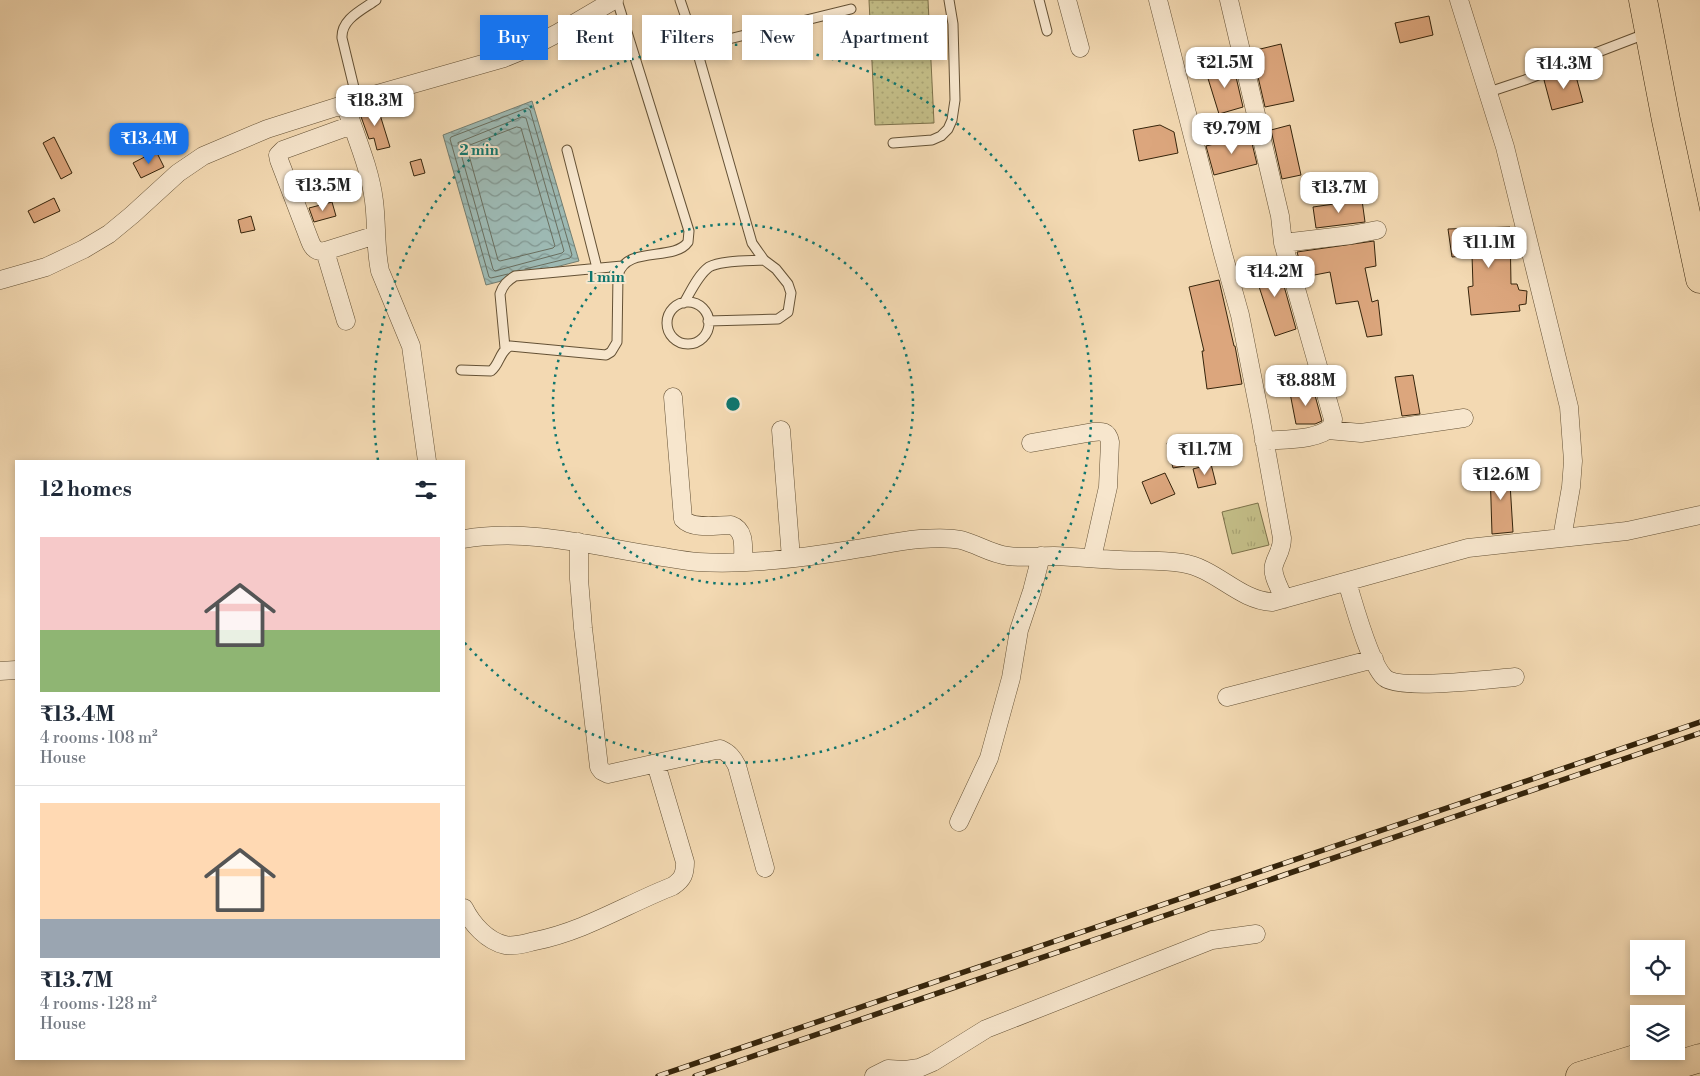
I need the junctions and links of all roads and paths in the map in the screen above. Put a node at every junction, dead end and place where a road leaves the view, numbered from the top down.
1 (376, 0) edge
2 (616, 0) edge
3 (680, 0) edge
4 (949, 0) edge
5 (1038, 0) edge
6 (1067, 0) edge
7 (1158, 0) edge
8 (1229, 0) edge
9 (1459, 0) edge
10 (1643, 0) edge
11 (851, 9) dead end
12 (685, 15) edge
13 (1047, 31) dead end
14 (1650, 33) junction
15 (732, 38) edge
16 (1080, 48) dead end
17 (700, 60) edge
18 (1489, 92) junction
19 (351, 102) junction
20 (352, 125) junction
21 (893, 143) dead end
22 (567, 150) dead end
23 (1377, 230) dead end
24 (376, 235) junction
25 (1283, 244) junction
26 (325, 251) junction
27 (764, 260) junction
28 (622, 266) junction
29 (597, 268) junction
30 (1700, 279) edge
31 (0, 280) edge
32 (684, 302) junction
33 (346, 321) dead end
34 (708, 321) junction
35 (505, 348) junction
36 (461, 370) dead end
37 (673, 397) dead end
38 (1464, 418) dead end
39 (781, 430) dead end
40 (1328, 430) junction
41 (1264, 441) junction
42 (1030, 443) dead end
43 (427, 460) edge
44 (1700, 515) edge
45 (1562, 538) junction
46 (465, 539) edge
47 (579, 542) junction
48 (1041, 556) junction
49 (791, 558) junction
50 (1092, 558) junction
51 (743, 562) junction
52 (1347, 582) junction
53 (1284, 599) junction
54 (1374, 659) junction
55 (15, 670) edge
56 (0, 671) edge
57 (1515, 677) dead end
58 (1228, 696) dead end
59 (656, 764) junction
60 (959, 822) dead end
61 (765, 868) dead end
62 (465, 910) edge
63 (1256, 934) dead end
64 (1700, 1039) edge
65 (1685, 1044) edge
66 (1700, 1058) edge
67 (1632, 1060) edge
68 (874, 1076) edge
69 (1580, 1076) edge
70 (1641, 1076) edge

1 - 19 lane
2 - 19 street
2 - 28 lane
3 - 12 lane
4 - 21 lane
5 - 13 lane
6 - 16 street
7 - 41 street
8 - 25 street
9 - 18 street
10 - 14 highway
11 - 15 lane
14 - 18 lane
14 - 30 highway
17 - 27 lane
18 - 45 street
19 - 20 street
19 - 31 street
20 - 24 street
20 - 26 street
22 - 29 lane
23 - 25 street
24 - 26 street
24 - 43 street
25 - 40 street
26 - 33 street
27 - 32 lane
27 - 34 lane
28 - 29 lane
28 - 35 lane
29 - 35 lane
32 - 34 lane
32 - 34 lane
35 - 36 lane
37 - 51 street
38 - 40 street
39 - 49 street
40 - 41 street
41 - 53 street
42 - 50 street
44 - 45 street
45 - 52 street
46 - 47 street
47 - 51 street
47 - 59 street
48 - 49 street
48 - 50 street
48 - 60 street
49 - 51 street
50 - 53 street
52 - 53 street
52 - 54 street
54 - 57 street
54 - 58 street
55 - 56 street
59 - 61 street
59 - 62 street
63 - 68 street
64 - 65 highway
66 - 70 highway
67 - 69 highway

